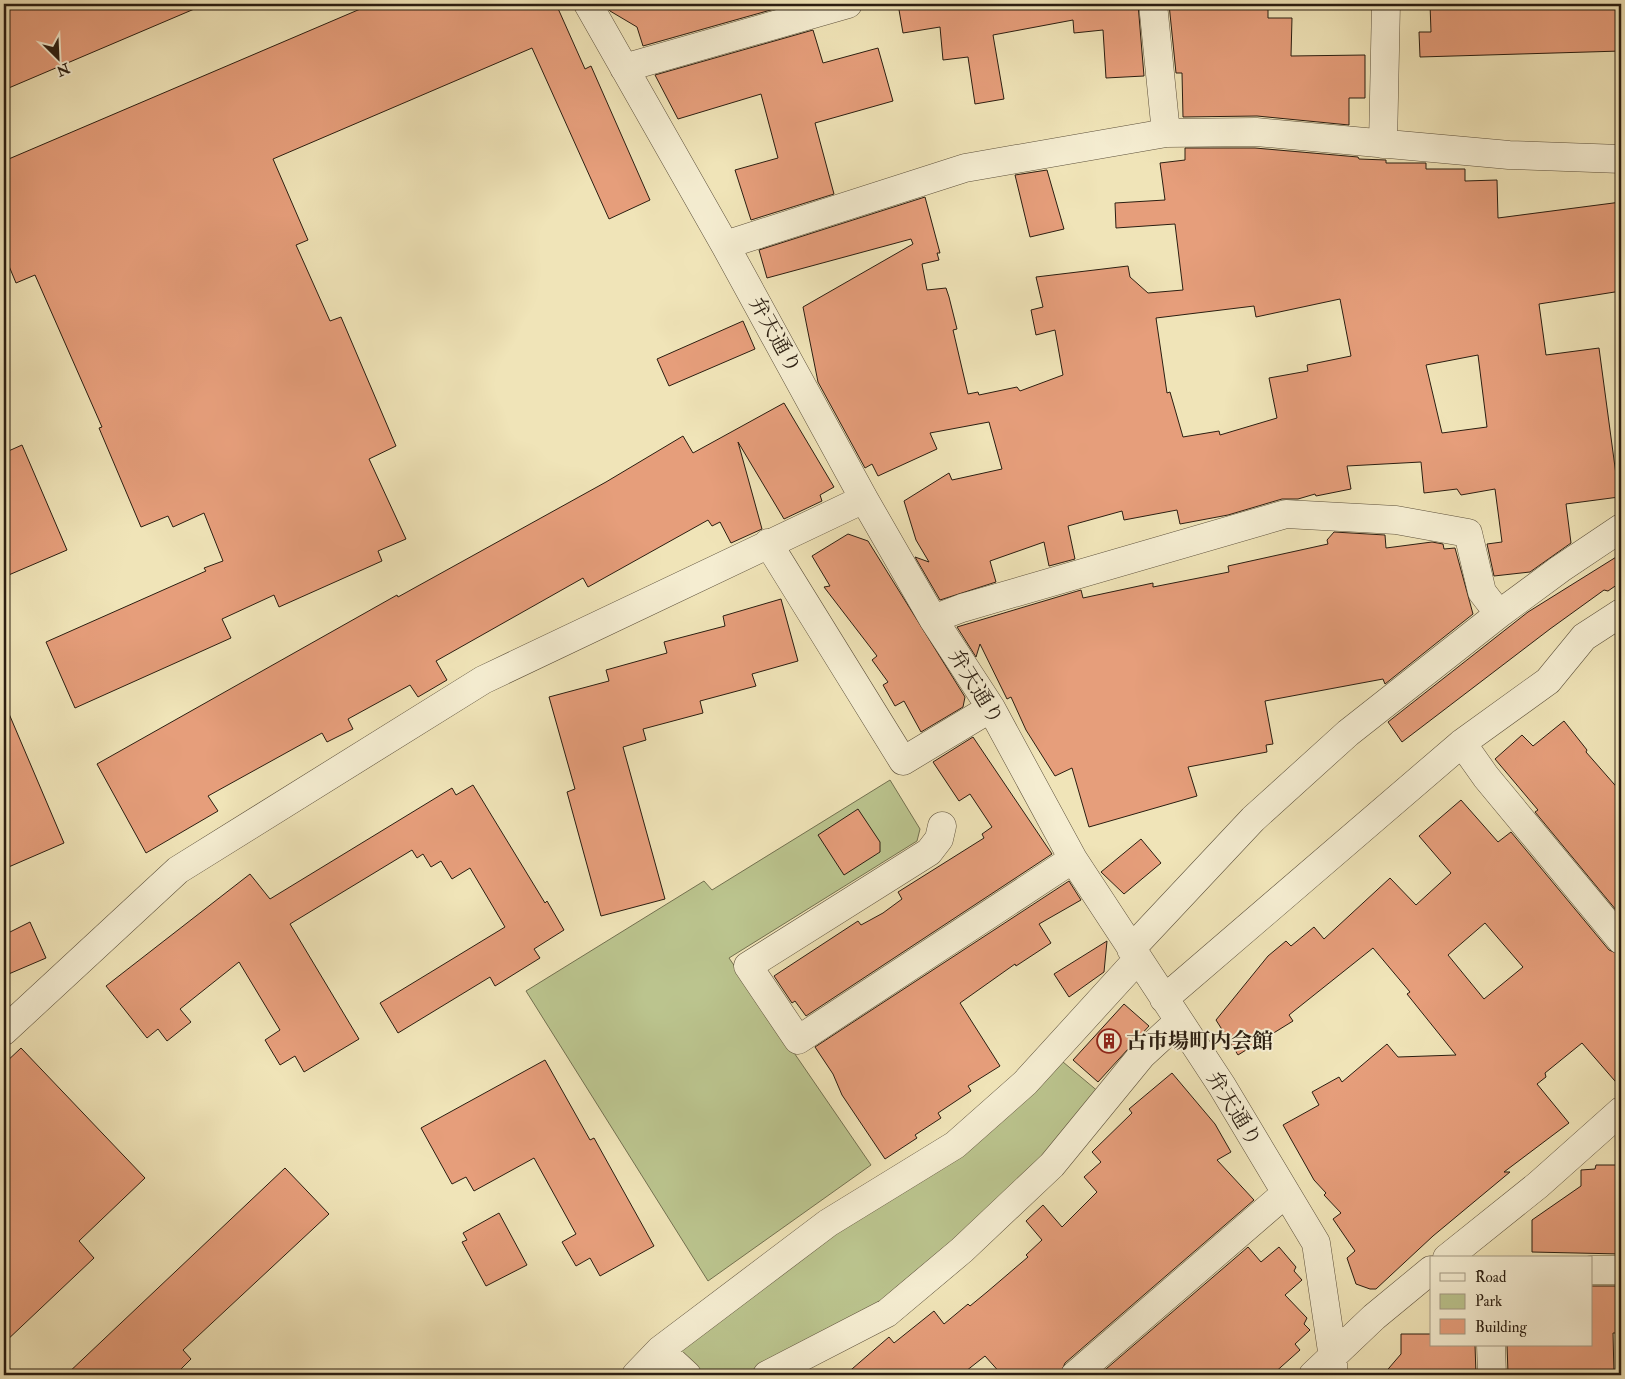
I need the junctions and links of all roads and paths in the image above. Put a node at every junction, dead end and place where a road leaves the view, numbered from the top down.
1 (588, 4) edge
2 (848, 4) edge
3 (1153, 4) edge
4 (1386, 4) edge
5 (624, 68) junction
6 (1166, 133) junction
7 (1383, 144) junction
8 (1621, 159) edge
9 (725, 245) junction
10 (864, 498) junction
11 (1621, 528) edge
12 (768, 544) junction
13 (1621, 613) edge
14 (1499, 614) junction
15 (933, 619) junction
16 (991, 708) junction
17 (1462, 743) junction
18 (942, 826) dead end
19 (1073, 859) junction
20 (1621, 940) edge
21 (1134, 954) junction
22 (1171, 1010) junction
23 (4, 1030) edge
24 (1621, 1111) edge
25 (1286, 1194) junction
26 (1464, 1252) edge
27 (1592, 1270) edge
28 (1621, 1270) edge
29 (1430, 1271) edge
30 (1491, 1346) edge
31 (660, 1350) junction
32 (1326, 1370) edge
33 (636, 1375) edge
34 (687, 1375) edge
35 (767, 1375) edge
36 (1075, 1375) edge
37 (1492, 1375) edge

1 - 5 street, 弁天通り
2 - 5 street
3 - 6 street
4 - 7 street
5 - 9 street, 弁天通り
6 - 7 street
6 - 9 street
7 - 8 street
9 - 10 street, 弁天通り
10 - 12 street
10 - 15 street, 弁天通り
11 - 14 street
12 - 16 street
12 - 23 street
13 - 17 street
14 - 15 street
14 - 21 street
15 - 16 street, 弁天通り
16 - 19 street, 弁天通り
17 - 20 street
17 - 22 street
18 - 19 street
19 - 21 street, 弁天通り
21 - 22 street, 弁天通り
21 - 31 street
22 - 25 street, 弁天通り
22 - 35 street
24 - 26 street
25 - 32 street, 弁天通り
25 - 36 street
27 - 28 street
29 - 32 street
30 - 37 street
31 - 33 street
31 - 34 street

